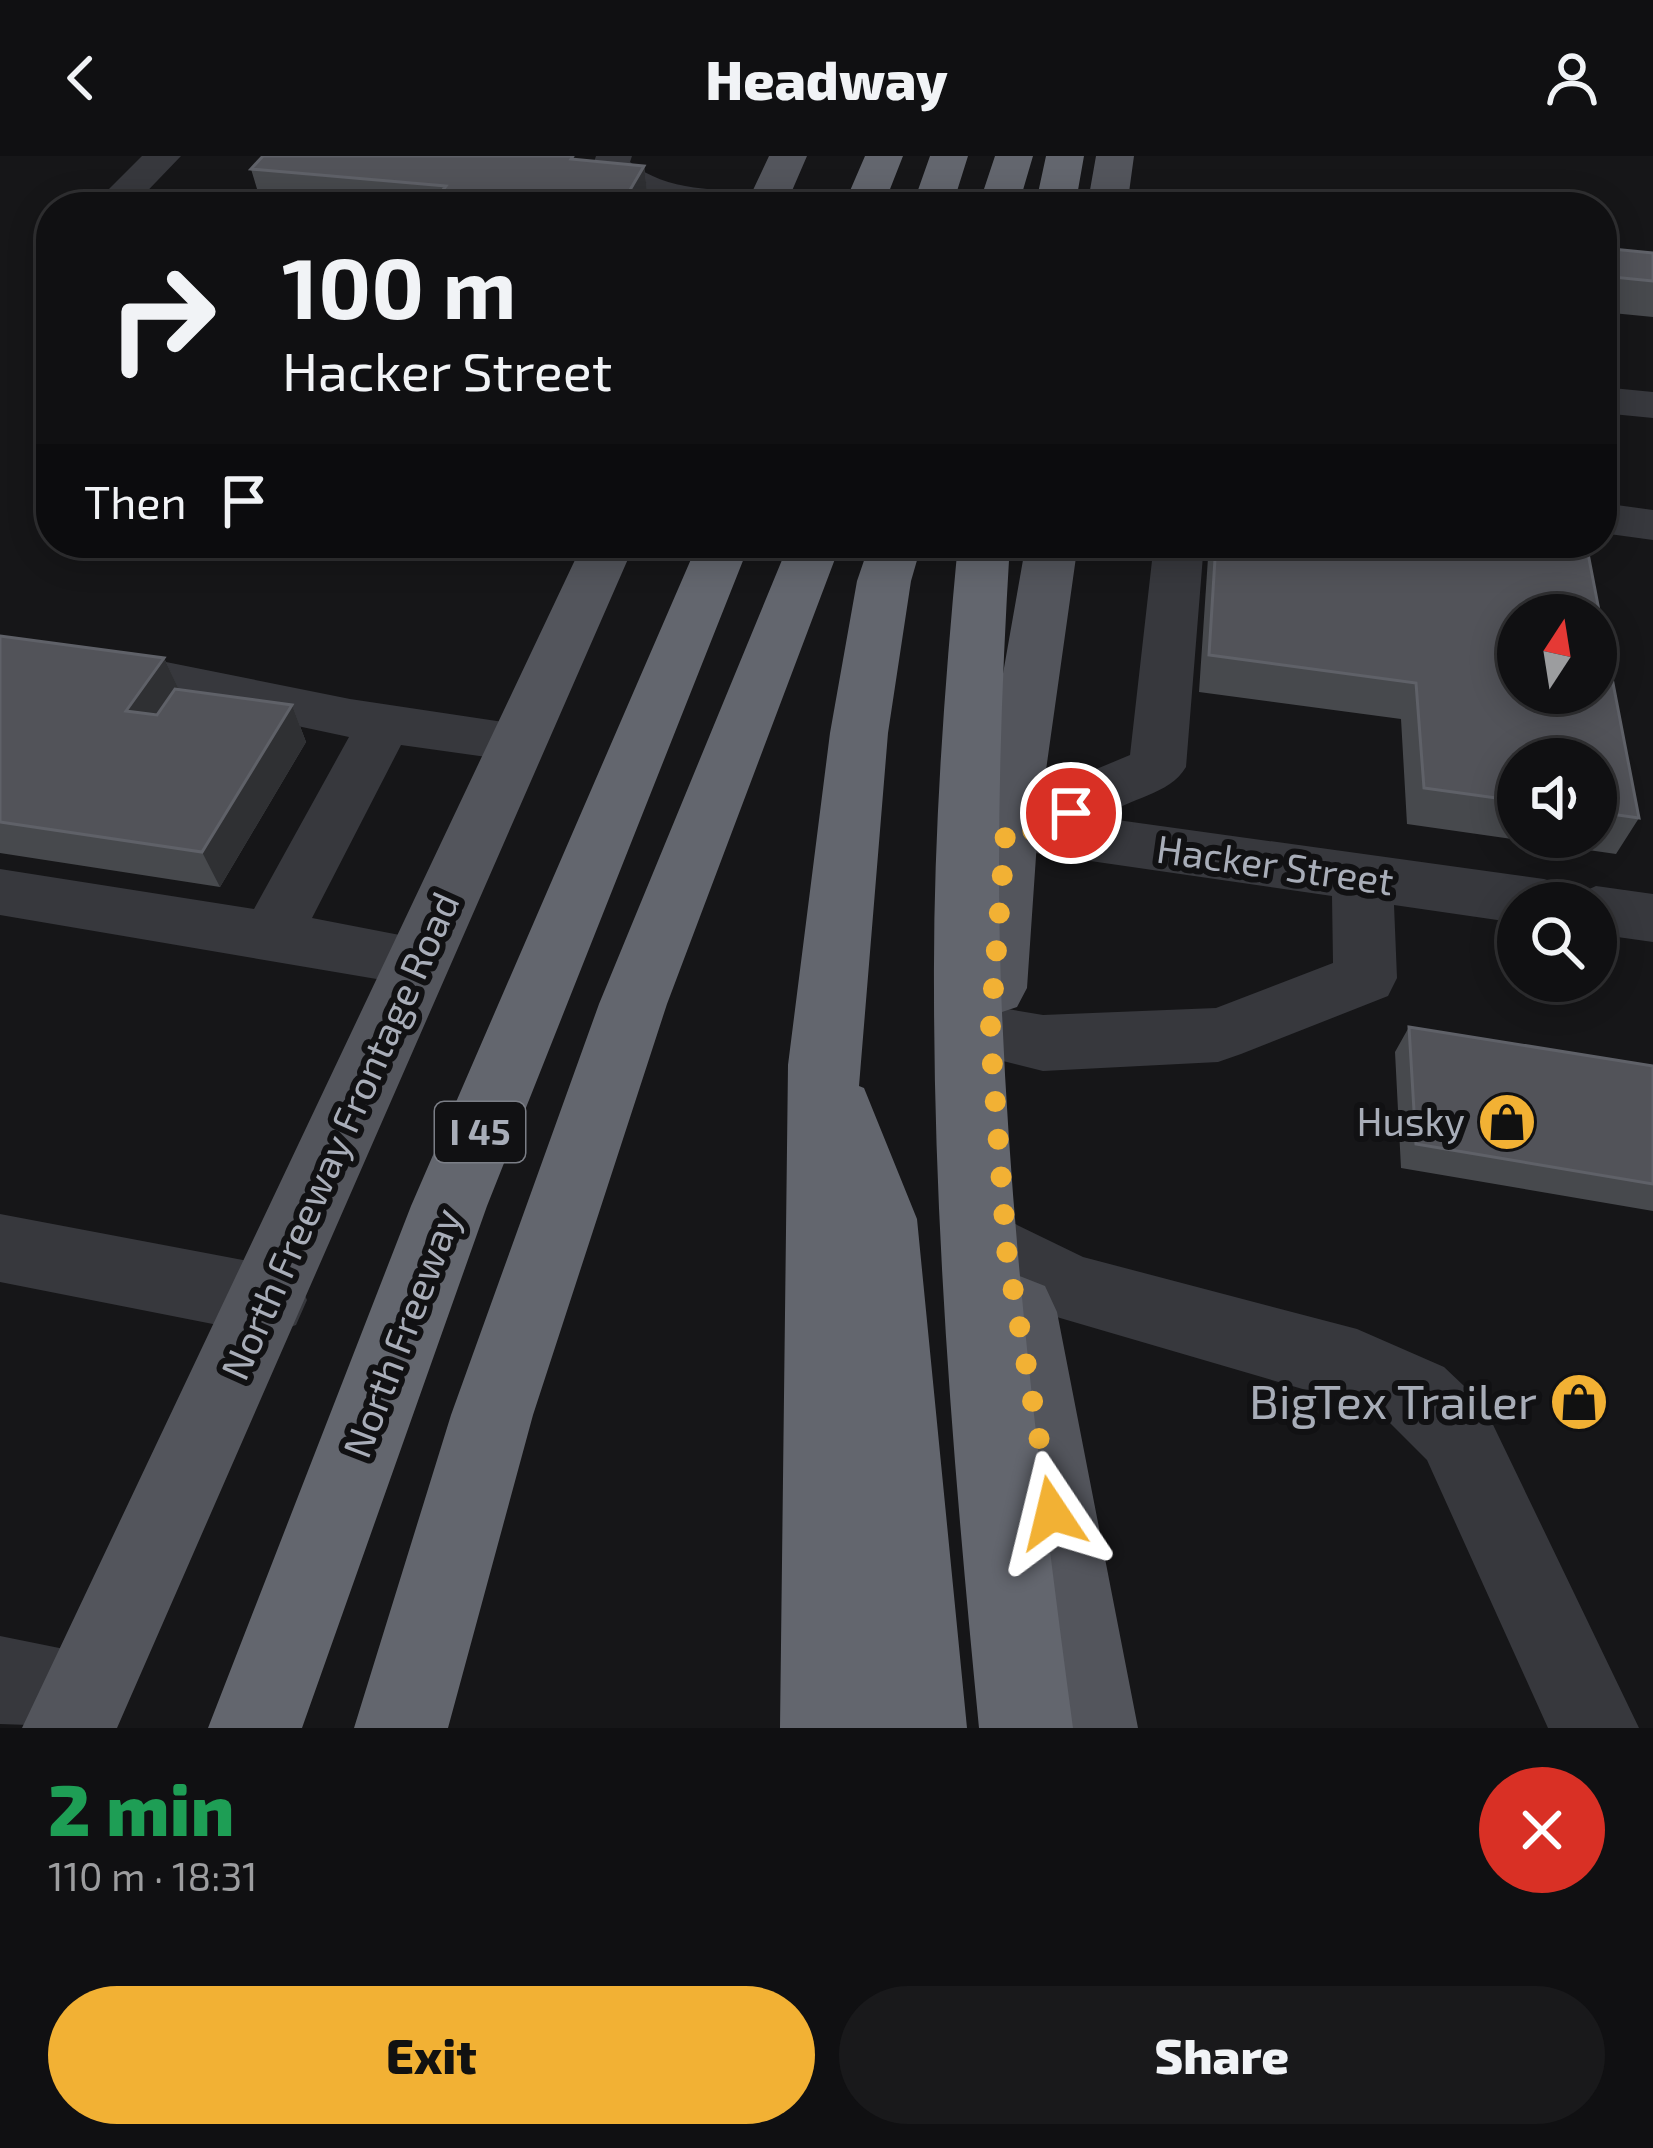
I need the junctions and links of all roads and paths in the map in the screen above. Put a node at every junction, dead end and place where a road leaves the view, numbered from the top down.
1 (163, 156) edge
2 (614, 156) edge
3 (788, 156) edge
4 (884, 156) edge
5 (950, 156) edge
6 (1014, 156) edge
7 (1066, 156) edge
8 (1115, 156) edge
9 (126, 192) edge
10 (660, 192) edge
11 (771, 192) edge
12 (868, 192) edge
13 (937, 192) edge
14 (1003, 192) edge
15 (1058, 192) edge
16 (1109, 192) edge
17 (1617, 401) edge
18 (1653, 405) edge
19 (1617, 520) edge
20 (1653, 525) edge
21 (601, 558) edge
22 (718, 558) edge
23 (809, 558) edge
24 (891, 558) edge
25 (983, 558) edge
26 (1051, 558) edge
27 (1178, 558) edge
28 (116, 670) edge
29 (384, 723) junction
30 (516, 741) junction
31 (1027, 830) junction
32 (1357, 877) junction
33 (0, 892) edge
34 (1497, 896) edge
35 (1617, 913) edge
36 (1653, 919) edge
37 (271, 936) junction
38 (418, 961) junction
39 (990, 1033) junction
40 (823, 1065) junction
41 (0, 1248) edge
42 (1007, 1254) junction
43 (269, 1300) junction
44 (51, 1702) edge
45 (255, 1728) edge
46 (401, 1728) edge
47 (827, 1728) edge
48 (920, 1728) edge
49 (1026, 1728) edge
50 (1091, 1728) edge
51 (1594, 1728) edge

1 - 9 street
2 - 10 street
3 - 11 main road
4 - 12 highway
5 - 13 highway
6 - 14 highway
7 - 15 highway
8 - 16 main road
17 - 18 street
19 - 20 street
21 - 30 main road, North Freeway Frontage Road
22 - 45 highway, North Freeway / I 45
23 - 46 highway
24 - 40 highway
25 - 49 highway
26 - 31 main road
27 - 31 street
28 - 29 street
29 - 30 street
29 - 37 street
30 - 38 main road, North Freeway Frontage Road
31 - 32 street, Hacker Street
31 - 39 main road
32 - 34 street, Hacker Street
32 - 39 street
33 - 37 street
35 - 36 street
37 - 38 street
38 - 43 main road, North Freeway Frontage Road
39 - 42 main road
40 - 47 highway
40 - 48 highway
41 - 43 street
42 - 50 main road
42 - 51 street
43 - 44 main road, North Freeway Frontage Road

